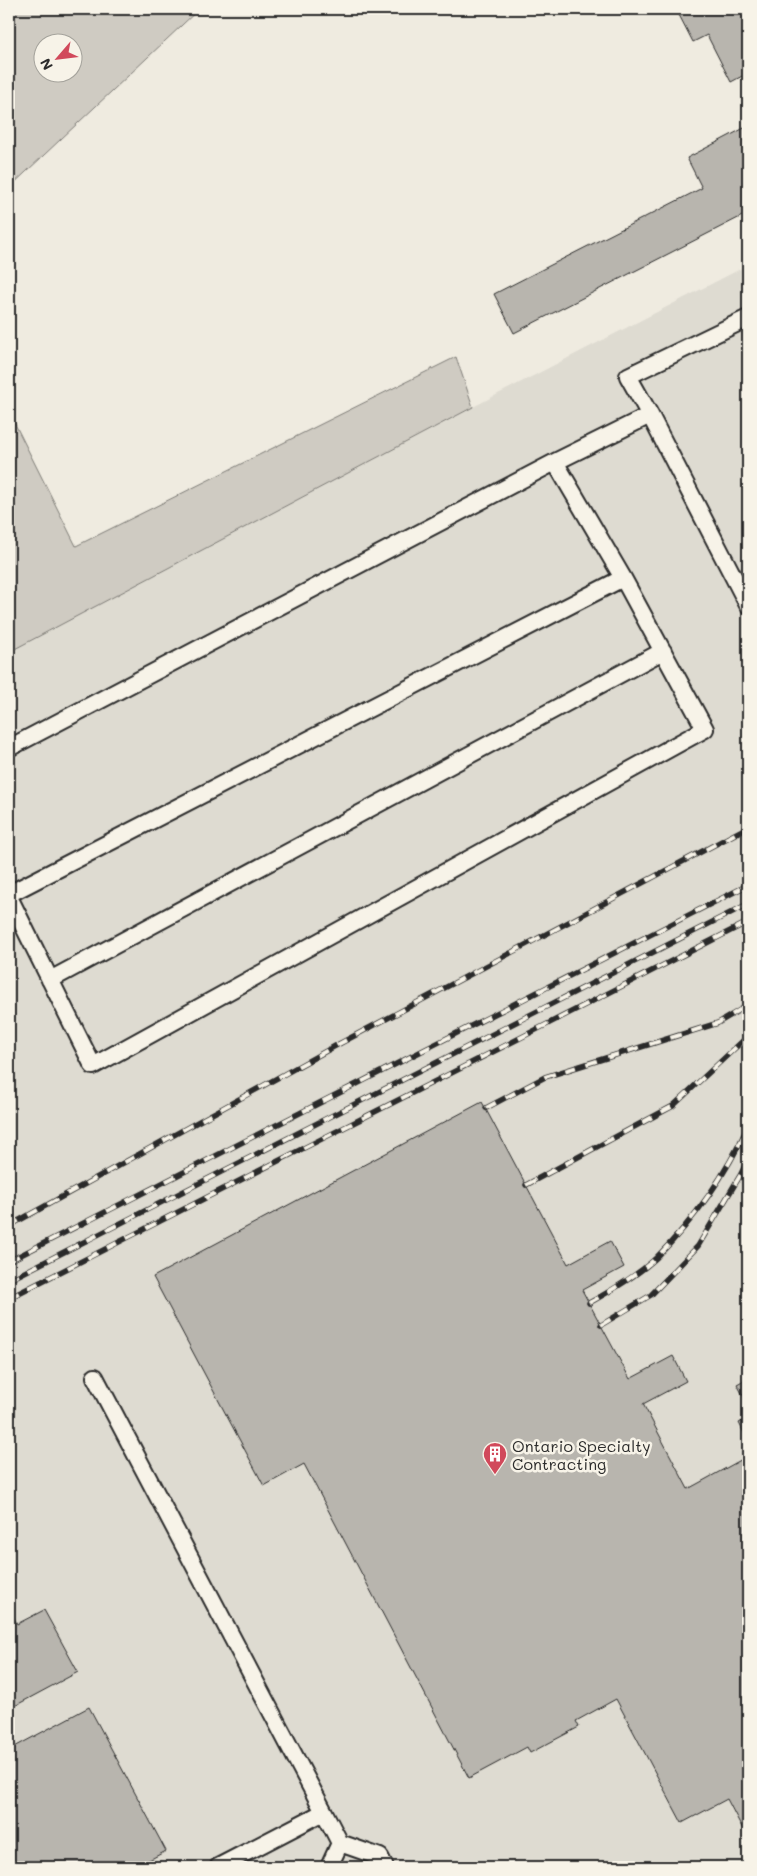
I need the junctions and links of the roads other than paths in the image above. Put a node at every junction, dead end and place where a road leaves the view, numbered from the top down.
1 (748, 318) edge
2 (650, 415) junction
3 (555, 462) junction
4 (623, 578) junction
5 (748, 606) edge
6 (663, 651) junction
7 (9, 748) edge
8 (9, 896) edge
9 (50, 980) junction
10 (94, 1377) dead end
11 (324, 1812) junction
12 (340, 1843) junction
13 (218, 1867) edge
14 (329, 1867) edge
15 (385, 1867) edge

1 - 2 lane
2 - 3 lane
2 - 5 lane
3 - 4 lane
3 - 7 lane
4 - 6 lane
4 - 8 lane
6 - 9 lane
6 - 9 lane
8 - 9 lane
10 - 11 lane
11 - 12 lane
11 - 13 lane
12 - 14 lane
12 - 15 lane

